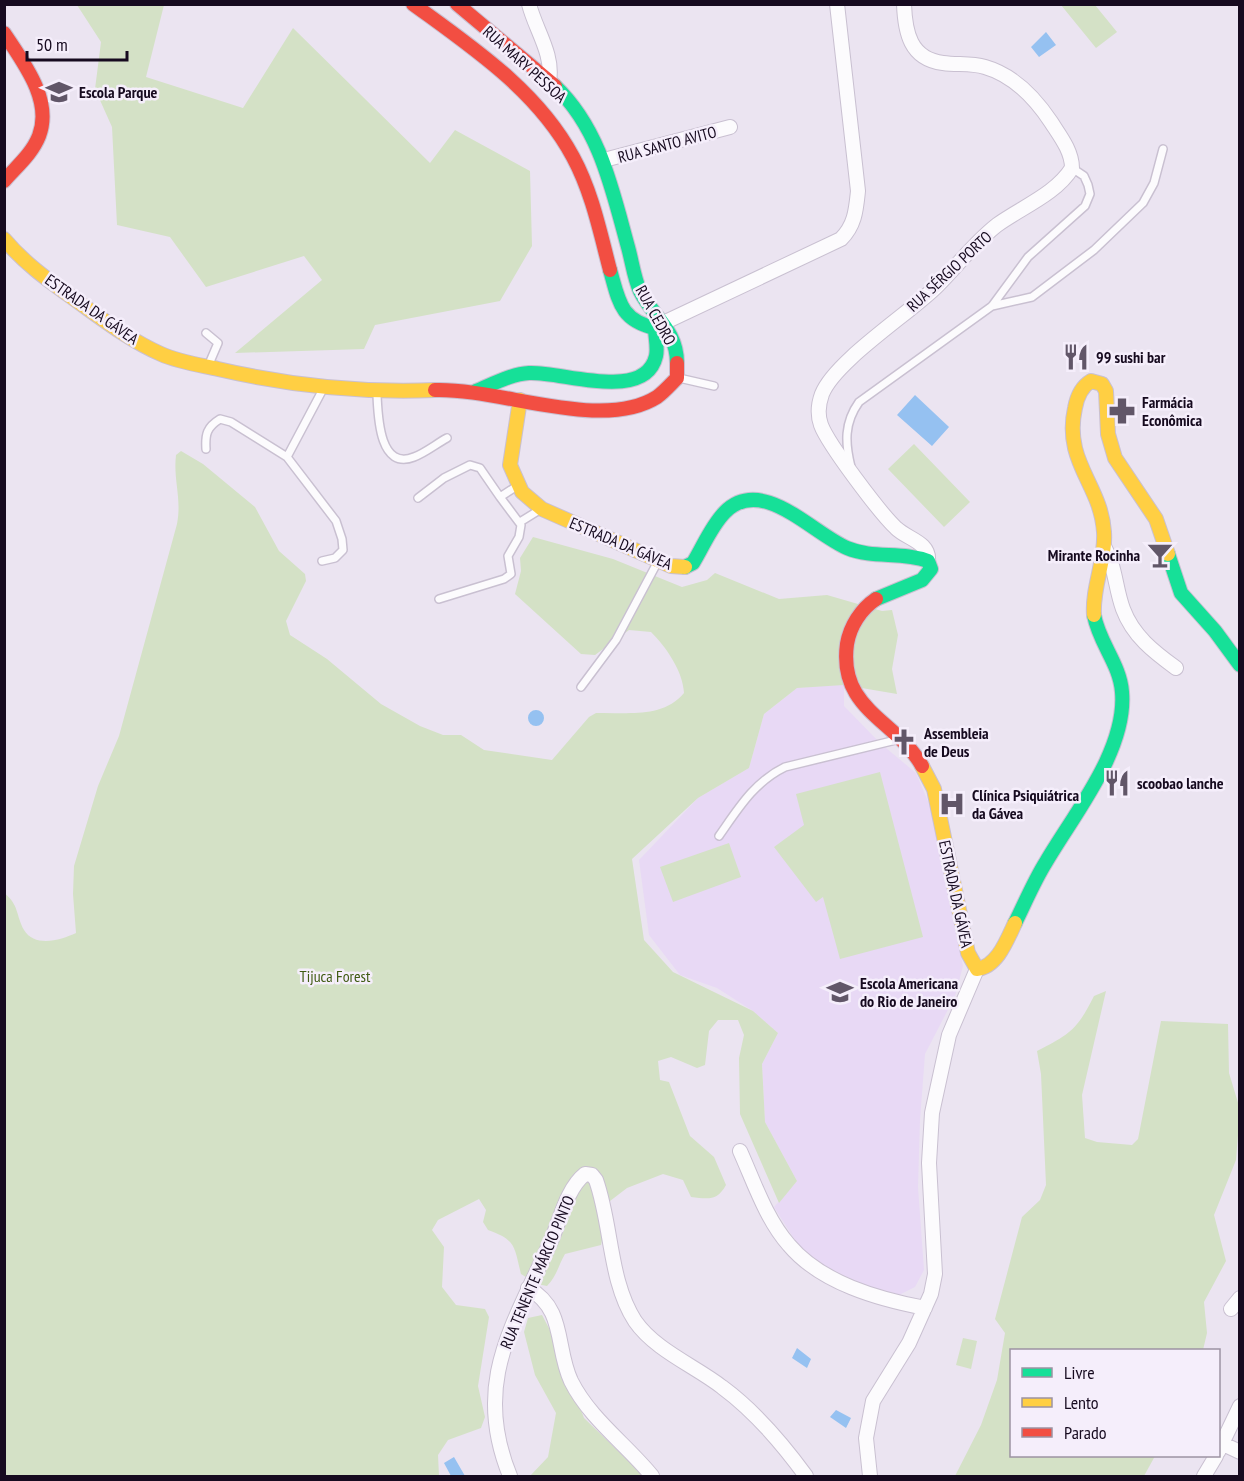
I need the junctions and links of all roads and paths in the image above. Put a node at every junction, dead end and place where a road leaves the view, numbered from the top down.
1 (413, 4) edge
2 (457, 4) edge
3 (529, 4) edge
4 (837, 4) edge
5 (904, 4) edge
6 (4, 33) edge
7 (549, 81) junction
8 (567, 99) junction
9 (531, 100) junction
10 (546, 117) junction
11 (730, 127) dead end
12 (1164, 148) dead end
13 (602, 156) junction
14 (573, 158) junction
15 (1072, 168) junction
16 (607, 177) junction
17 (583, 180) junction
18 (4, 181) edge
19 (4, 239) edge
20 (992, 306) junction
21 (659, 325) junction
22 (206, 333) dead end
23 (208, 367) junction
24 (528, 373) joint
25 (677, 378) junction
26 (714, 386) dead end
27 (323, 388) junction
28 (475, 391) junction
29 (376, 392) junction
30 (520, 400) junction
31 (447, 438) dead end
32 (206, 449) dead end
33 (287, 457) junction
34 (852, 472) junction
35 (517, 486) junction
36 (500, 497) junction
37 (418, 498) dead end
38 (542, 509) junction
39 (520, 522) junction
40 (1104, 545) junction
41 (322, 561) dead end
42 (658, 561) junction
43 (928, 561) junction
44 (439, 599) dead end
45 (1239, 665) edge
46 (1176, 668) dead end
47 (581, 687) dead end
48 (901, 739) junction
49 (719, 836) dead end
50 (977, 969) junction
51 (740, 1151) dead end
52 (528, 1288) junction
53 (925, 1308) junction
54 (1239, 1406) edge
55 (1220, 1448) edge
56 (1220, 1450) edge
57 (1239, 1452) edge
58 (1215, 1457) edge
59 (510, 1476) edge
60 (652, 1476) edge
61 (806, 1476) edge
62 (870, 1476) edge
63 (1204, 1476) edge

1 - 9 street, RUA MARY PESSOA
2 - 7 street, RUA MARY PESSOA
3 - 7 street
4 - 21 street
5 - 15 street
6 - 18 street
7 - 8 street, RUA MARY PESSOA
7 - 9 street
8 - 10 street
8 - 13 street, RUA MARY PESSOA
9 - 10 street, RUA MARY PESSOA
10 - 14 street, RUA MARY PESSOA
11 - 13 street, RUA SANTO AVITO
12 - 20 lane
13 - 14 street
13 - 16 street, RUA CEDRO
14 - 17 street, RUA MARY PESSOA
15 - 20 lane
15 - 34 street, RUA SÉRGIO PORTO
16 - 17 street
16 - 21 street, RUA CEDRO
17 - 21 street, RUA CEDRO
19 - 23 street, ESTRADA DA GÁVEA
20 - 34 lane
21 - 24 street, RUA CEDRO
21 - 25 street, RUA CEDRO
22 - 23 lane
23 - 27 street, ESTRADA DA GÁVEA
24 - 28 street, ESTRADA DA GÁVEA
25 - 26 lane
25 - 30 street
27 - 29 street, ESTRADA DA GÁVEA
27 - 33 lane
28 - 29 street, ESTRADA DA GÁVEA
28 - 30 street, ESTRADA DA GÁVEA
29 - 31 lane
30 - 35 street
32 - 33 lane
33 - 41 lane
34 - 43 street, RUA SÉRGIO PORTO
35 - 36 lane
35 - 38 street, ESTRADA DA GÁVEA
36 - 37 lane
36 - 39 lane
38 - 39 lane
38 - 42 street, ESTRADA DA GÁVEA
39 - 44 lane
40 - 45 street, ESTRADA DA GÁVEA
40 - 46 street
40 - 50 street, ESTRADA DA GÁVEA
42 - 43 street, ESTRADA DA GÁVEA
42 - 47 lane
43 - 48 street, ESTRADA DA GÁVEA
48 - 49 lane
48 - 50 street, ESTRADA DA GÁVEA
50 - 53 street
51 - 53 street
52 - 59 street, RUA TENENTE MÁRCIO PINTO
52 - 60 street
52 - 61 street, RUA TENENTE MÁRCIO PINTO
53 - 62 street
54 - 55 street
56 - 57 street
58 - 63 street

